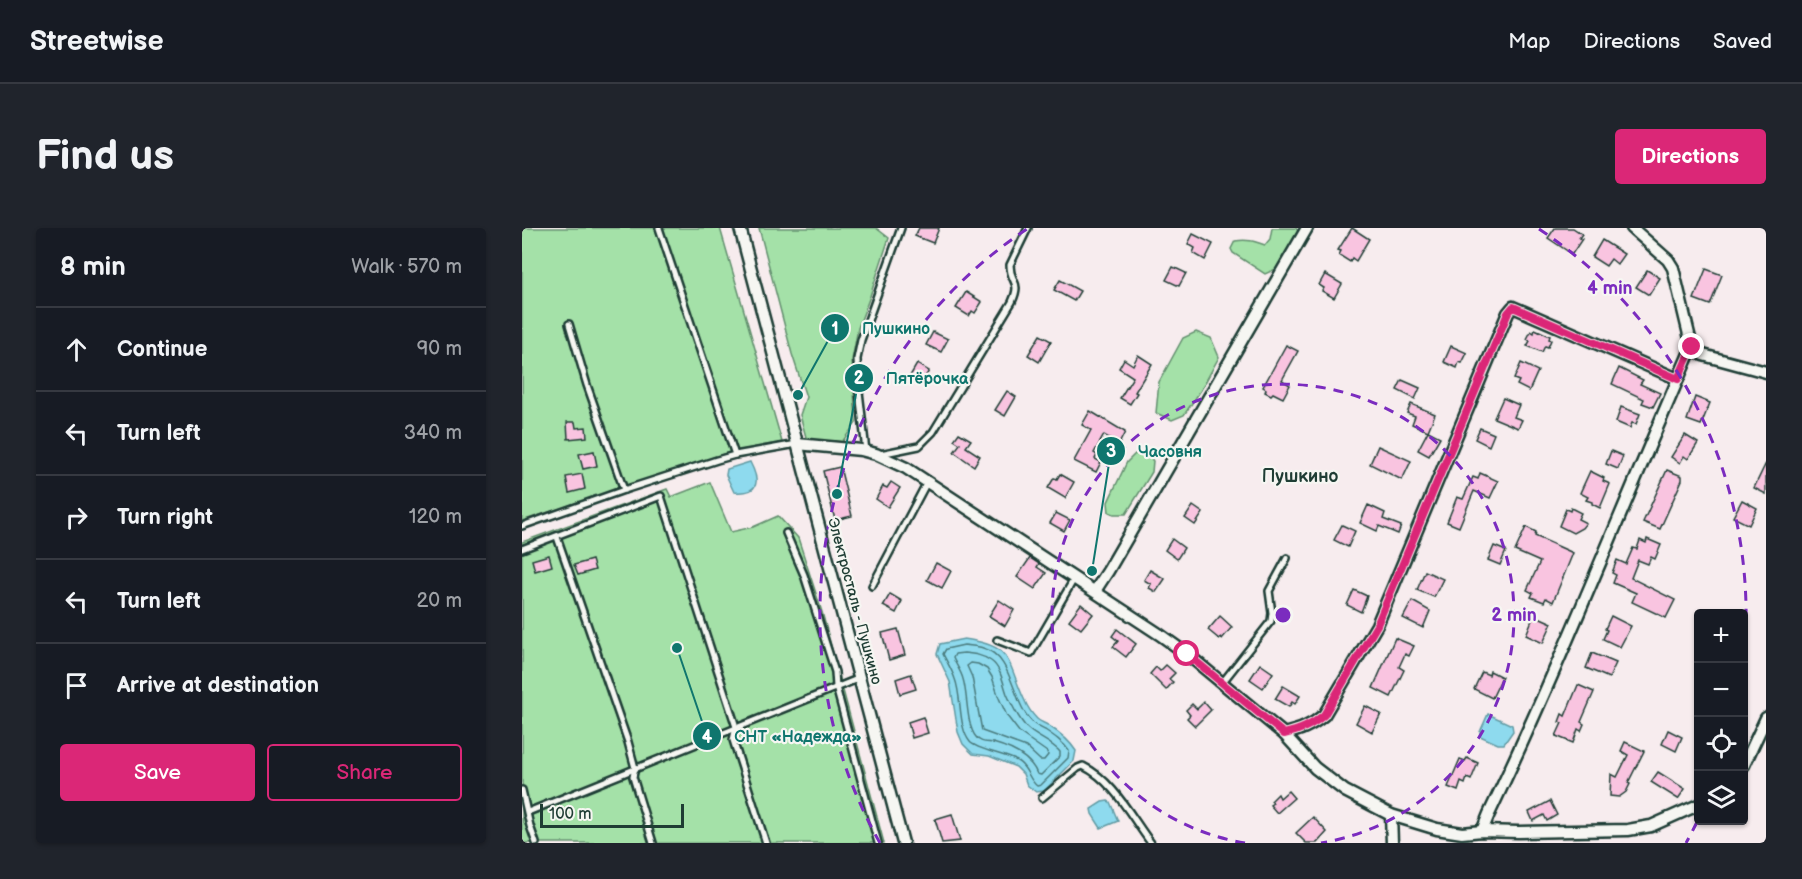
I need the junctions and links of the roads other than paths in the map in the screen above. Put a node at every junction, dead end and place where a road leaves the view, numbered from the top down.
1 (659, 228) edge
2 (740, 228) edge
3 (901, 228) edge
4 (1028, 228) edge
5 (1307, 228) edge
6 (1632, 228) edge
7 (568, 324) dead end
8 (1692, 347) junction
9 (1766, 372) edge
10 (1678, 379) junction
11 (797, 444) junction
12 (866, 451) junction
13 (735, 455) junction
14 (878, 455) junction
15 (927, 482) junction
16 (624, 490) junction
17 (522, 526) edge
18 (786, 533) dead end
19 (557, 537) junction
20 (522, 549) edge
21 (1287, 558) dead end
22 (1076, 578) junction
23 (872, 586) dead end
24 (1095, 591) junction
25 (997, 640) dead end
26 (860, 678) junction
27 (1222, 683) junction
28 (836, 687) junction
29 (1766, 717) edge
30 (736, 727) junction
31 (1284, 734) junction
32 (1748, 755) edge
33 (635, 768) junction
34 (522, 790) edge
35 (1042, 798) dead end
36 (1694, 807) edge
37 (528, 812) junction
38 (1391, 815) junction
39 (1482, 831) junction
40 (536, 843) edge
41 (653, 843) edge
42 (766, 843) edge
43 (878, 843) edge
44 (903, 843) edge
45 (1151, 843) edge
46 (1392, 843) edge

1 - 13 lane
2 - 11 street, Электросталь - Пушкино
3 - 12 lane
4 - 14 lane
5 - 24 street
6 - 8 street
7 - 16 lane
8 - 9 street
8 - 10 street
10 - 31 street
10 - 39 street
11 - 12 street
11 - 13 lane
11 - 26 street, Электросталь - Пушкино
12 - 14 street
13 - 16 lane
14 - 15 street
15 - 22 street
15 - 23 lane
16 - 17 lane
18 - 28 lane
19 - 20 lane
19 - 30 lane
19 - 33 lane
21 - 27 lane
22 - 24 street
22 - 25 lane
24 - 27 street
26 - 28 lane
26 - 44 street, Электросталь - Пушкино
27 - 31 street
28 - 30 lane
28 - 43 lane
29 - 32 street
30 - 33 lane
30 - 42 lane
31 - 38 street
33 - 37 lane
33 - 41 lane
34 - 37 lane
35 - 45 lane
36 - 39 street
37 - 40 lane
38 - 39 street
38 - 46 street

